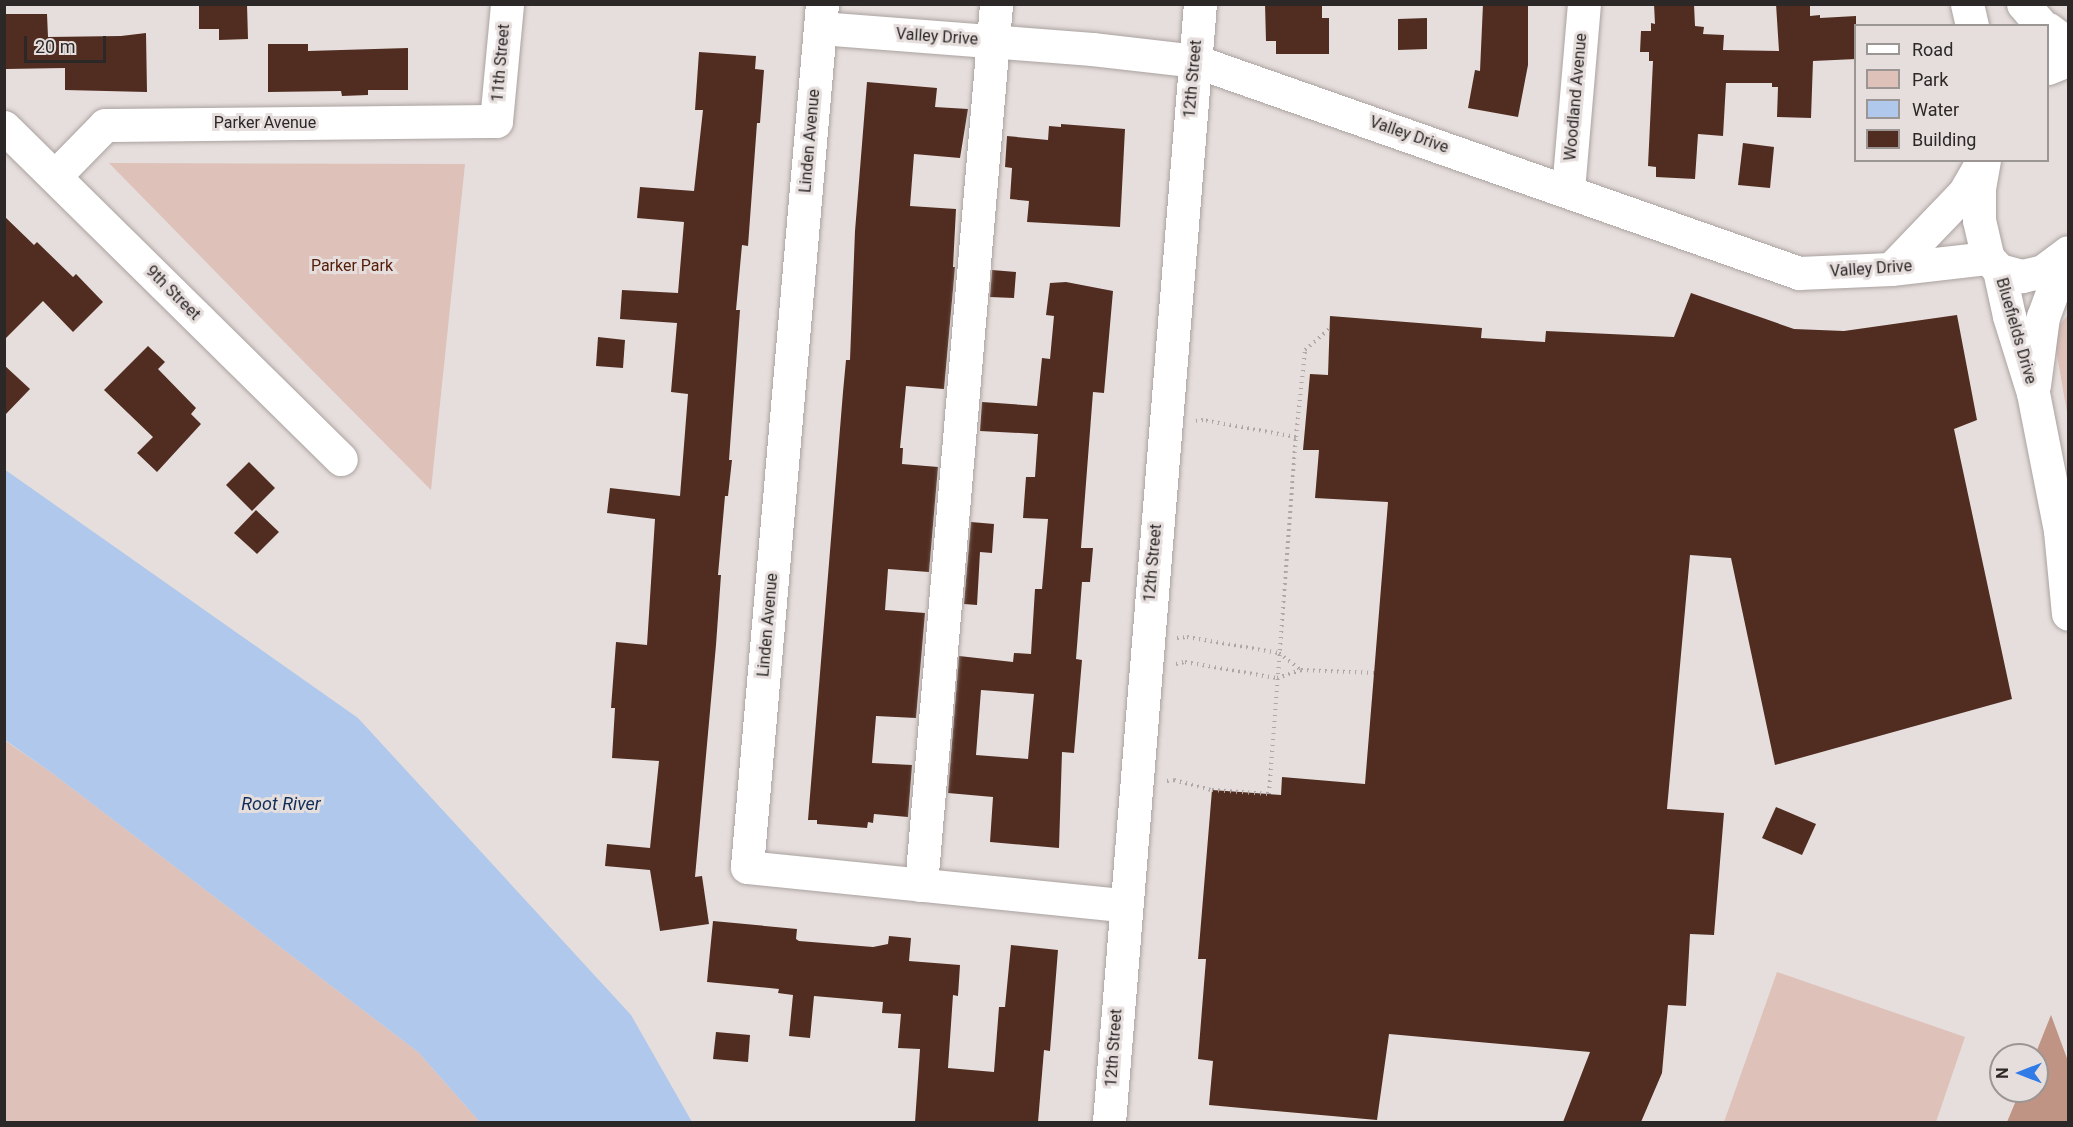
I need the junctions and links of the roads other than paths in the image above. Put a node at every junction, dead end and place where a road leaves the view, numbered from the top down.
1 (507, 4) edge
2 (996, 4) edge
3 (1200, 4) edge
4 (1584, 4) edge
5 (1967, 4) edge
6 (2023, 4) edge
7 (821, 16) edge
8 (1972, 24) edge
9 (2040, 24) edge
10 (2049, 30) edge
11 (993, 41) junction
12 (2068, 44) edge
13 (2068, 60) edge
14 (1195, 61) junction
15 (2049, 68) edge
16 (496, 121) joint
17 (4, 126) edge
18 (1982, 162) edge
19 (1983, 162) edge
20 (55, 176) junction
21 (1568, 190) junction
22 (2067, 253) edge
23 (1993, 264) junction
24 (1891, 269) junction
25 (2033, 393) junction
26 (342, 459) dead end
27 (2068, 614) edge
28 (921, 885) junction
29 (1125, 904) junction
30 (1109, 1122) edge

1 - 16 street, 11th Street
2 - 11 street
3 - 14 street, 12th Street
4 - 21 street, Woodland Avenue
5 - 8 street
6 - 9 street
7 - 11 street, Valley Drive
7 - 28 street, Linden Avenue
10 - 12 street
11 - 14 street, Valley Drive
11 - 28 street
13 - 15 street
14 - 21 street, Valley Drive
14 - 29 street, 12th Street
16 - 20 street, Parker Avenue
17 - 20 street, 9th Street
18 - 24 street
19 - 23 street, Bluefields Drive
20 - 26 street, 9th Street
21 - 24 street, Valley Drive
22 - 23 street, Valley Drive
22 - 25 street, Bluefields Drive
23 - 24 street, Valley Drive
23 - 25 street, Bluefields Drive
25 - 27 street, Bluefields Drive
28 - 29 street, Linden Avenue
29 - 30 street, 12th Street

